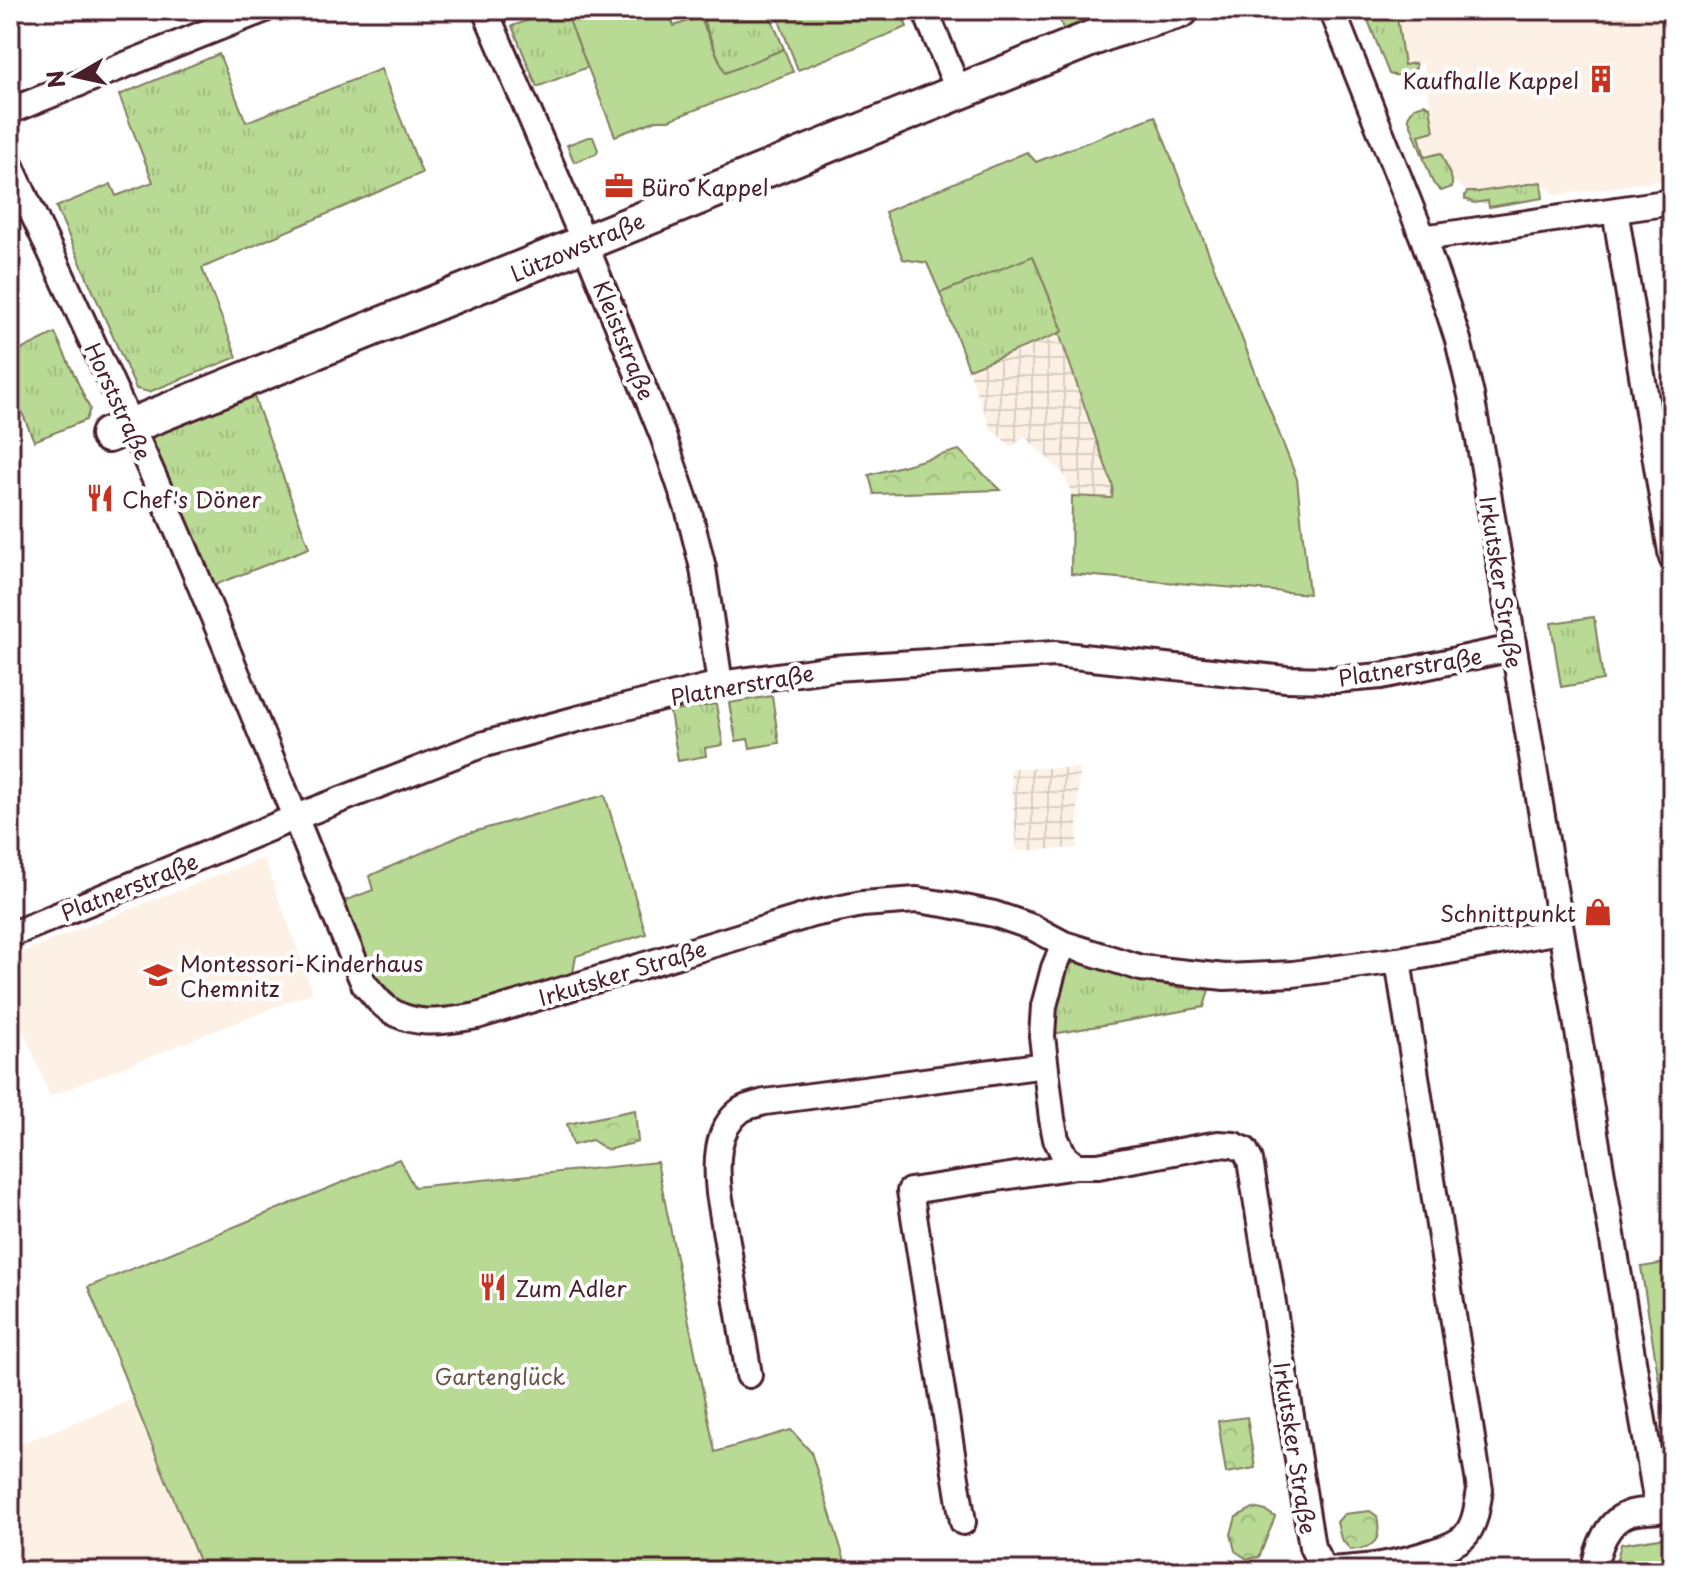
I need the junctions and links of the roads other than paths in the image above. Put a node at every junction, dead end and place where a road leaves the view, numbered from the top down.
1 (263, 10) edge
2 (485, 10) edge
3 (925, 10) edge
4 (1181, 10) edge
5 (1332, 10) edge
6 (959, 92) junction
7 (10, 111) edge
8 (10, 164) edge
9 (1672, 202) edge
10 (1615, 210) junction
11 (1423, 238) junction
12 (585, 244) junction
13 (120, 431) junction
14 (1672, 558) edge
15 (1513, 648) junction
16 (720, 684) junction
17 (294, 818) junction
18 (1560, 931) junction
19 (10, 935) edge
20 (1064, 944) junction
21 (1398, 960) junction
22 (1045, 1065) junction
23 (1076, 1166) junction
24 (749, 1375) dead end
25 (963, 1522) dead end
26 (1594, 1571) edge

1 - 7 street
2 - 12 street, Kleiststraße
3 - 6 street
4 - 6 street, Lützowstraße
5 - 11 street, Irkutsker Straße
6 - 12 street, Lützowstraße
8 - 13 street, Horststraße
9 - 10 street
10 - 11 street
10 - 14 street
11 - 15 street, Irkutsker Straße
12 - 13 street, Lützowstraße
12 - 16 street, Kleiststraße
13 - 17 street, Horststraße
15 - 16 street, Platnerstraße
15 - 18 street, Irkutsker Straße
16 - 17 street, Platnerstraße
17 - 19 street, Platnerstraße
17 - 20 street, Irkutsker Straße
18 - 21 street, Irkutsker Straße
18 - 26 street, Irkutsker Straße
20 - 21 street, Irkutsker Straße
20 - 22 street
21 - 23 street, Irkutsker Straße
22 - 23 street
22 - 24 street
23 - 25 street, Irkutsker Straße

